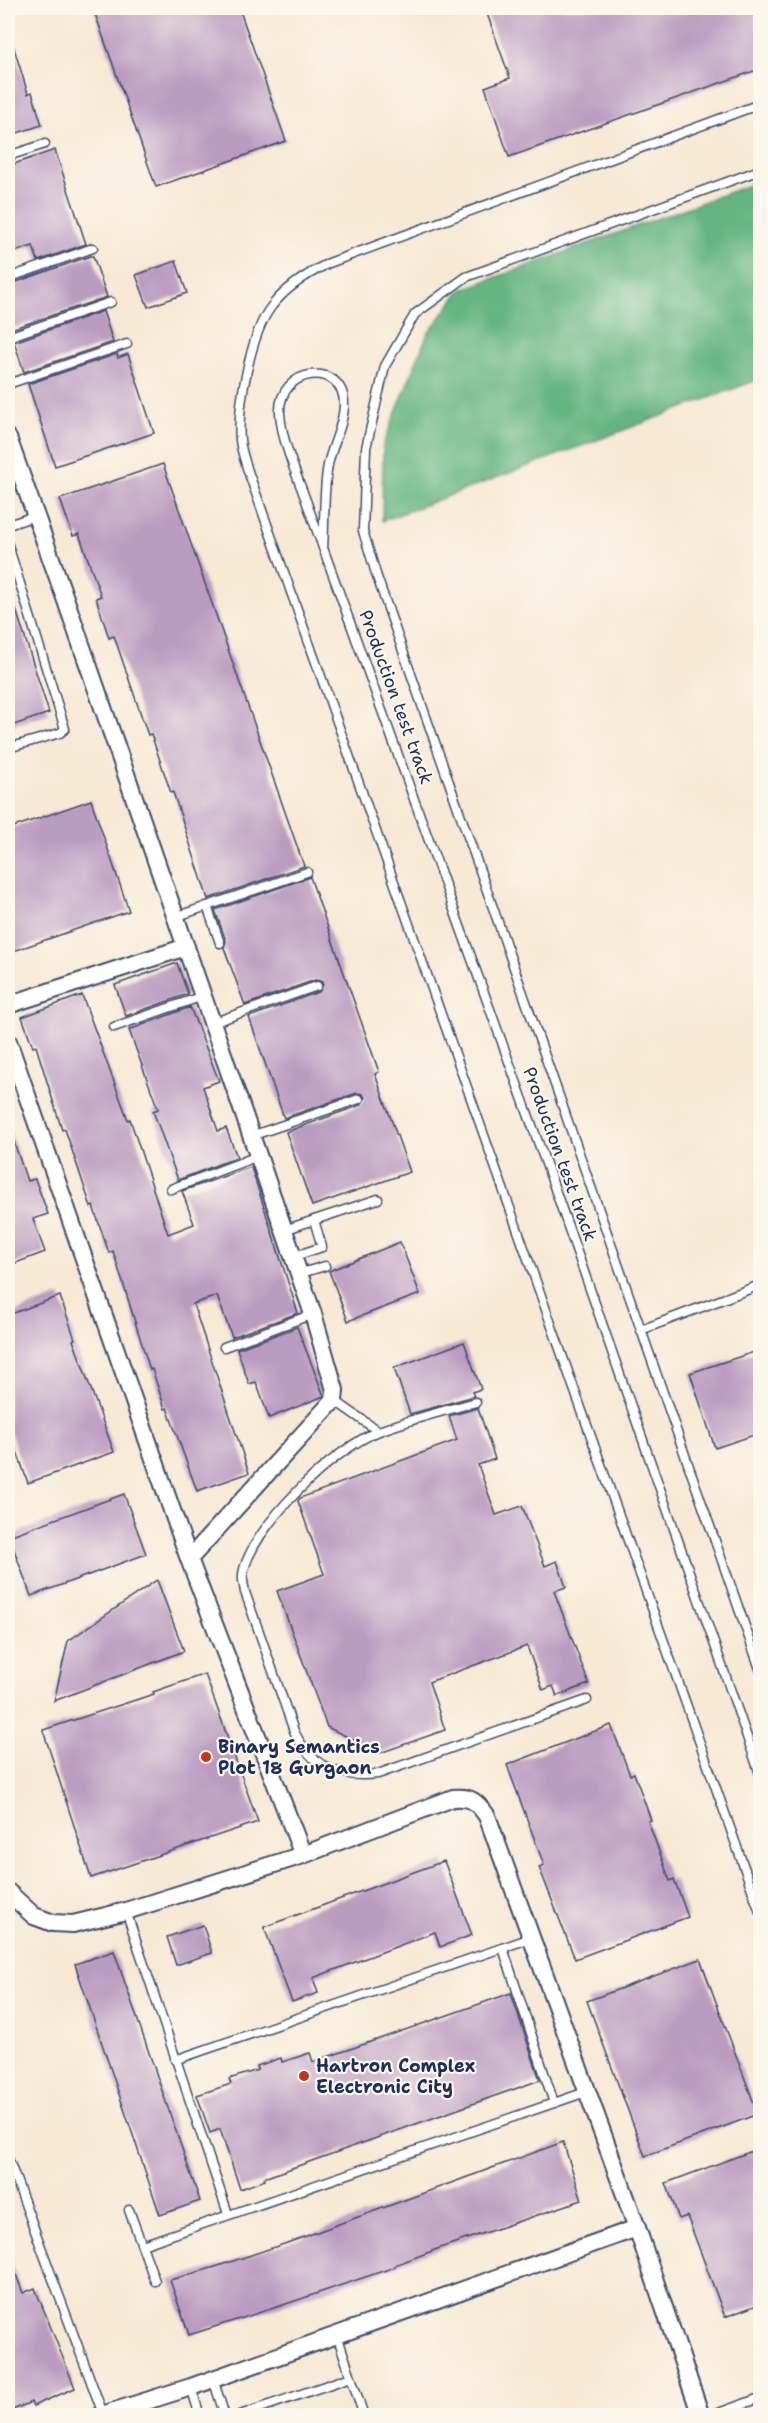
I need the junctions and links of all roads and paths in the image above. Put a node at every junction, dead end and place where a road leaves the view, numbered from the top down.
1 (760, 104) edge
2 (45, 144) dead end
3 (8, 156) edge
4 (760, 170) edge
5 (93, 248) dead end
6 (8, 278) edge
7 (111, 302) dead end
8 (8, 337) edge
9 (127, 344) dead end
10 (8, 384) edge
11 (8, 438) edge
12 (35, 516) junction
13 (8, 525) edge
14 (8, 545) edge
15 (323, 548) junction
16 (8, 748) edge
17 (307, 872) dead end
18 (207, 906) junction
19 (175, 917) junction
20 (220, 944) dead end
21 (186, 947) junction
22 (317, 986) dead end
23 (203, 996) junction
24 (8, 1005) edge
25 (212, 1023) junction
26 (114, 1027) dead end
27 (8, 1041) edge
28 (359, 1099) dead end
29 (251, 1136) junction
30 (258, 1156) junction
31 (171, 1190) dead end
32 (378, 1199) dead end
33 (314, 1220) junction
34 (284, 1230) junction
35 (292, 1257) junction
36 (325, 1266) dead end
37 (298, 1274) junction
38 (760, 1285) edge
39 (313, 1314) junction
40 (641, 1330) junction
41 (224, 1347) dead end
42 (334, 1400) junction
43 (476, 1401) dead end
44 (378, 1431) junction
45 (189, 1558) junction
46 (760, 1669) edge
47 (587, 1700) dead end
48 (760, 1774) edge
49 (303, 1855) junction
50 (8, 1892) edge
51 (126, 1911) junction
52 (760, 1912) edge
53 (531, 1938) junction
54 (503, 1948) junction
55 (175, 2060) junction
56 (586, 2092) junction
57 (554, 2103) junction
58 (8, 2158) edge
59 (9, 2168) edge
60 (129, 2210) dead end
61 (228, 2214) junction
62 (637, 2228) junction
63 (142, 2245) junction
64 (155, 2281) dead end
65 (337, 2335) junction
66 (351, 2377) junction
67 (213, 2379) junction
68 (190, 2387) junction
69 (760, 2398) edge
70 (101, 2415) edge
71 (200, 2415) edge
72 (225, 2415) edge
73 (237, 2415) edge
74 (364, 2415) edge
75 (701, 2415) edge
76 (710, 2415) edge

1 - 52 lane
2 - 3 lane
4 - 40 lane
5 - 6 lane
7 - 8 lane
9 - 10 lane
11 - 12 street
12 - 13 lane
12 - 19 street
14 - 16 lane
15 - 15 lane, Production test track
15 - 48 lane, Production test track
17 - 18 lane
18 - 19 lane
18 - 20 lane
19 - 21 street
21 - 23 street
21 - 24 street
22 - 25 lane
23 - 25 street
23 - 26 lane
25 - 29 street
27 - 45 street
28 - 29 lane
29 - 30 street
30 - 31 lane
30 - 34 street
32 - 33 lane
33 - 34 lane
33 - 35 lane
34 - 35 street
35 - 37 street
36 - 37 lane
37 - 39 street
38 - 40 lane
39 - 41 lane
39 - 42 street
40 - 46 lane
42 - 44 lane
42 - 45 street
43 - 44 lane
44 - 47 lane
45 - 49 street
49 - 51 street
49 - 53 street
50 - 51 street
51 - 55 lane
53 - 54 lane
53 - 56 street
54 - 55 lane
54 - 57 lane
55 - 61 lane
56 - 57 lane
56 - 62 street
57 - 61 lane
58 - 59 lane
59 - 70 lane
60 - 63 lane
61 - 63 lane
62 - 65 street
62 - 75 street
63 - 64 lane
65 - 66 lane
65 - 67 street
66 - 73 lane
66 - 74 lane
67 - 68 street
67 - 72 lane
68 - 70 street
68 - 71 lane
69 - 76 lane

